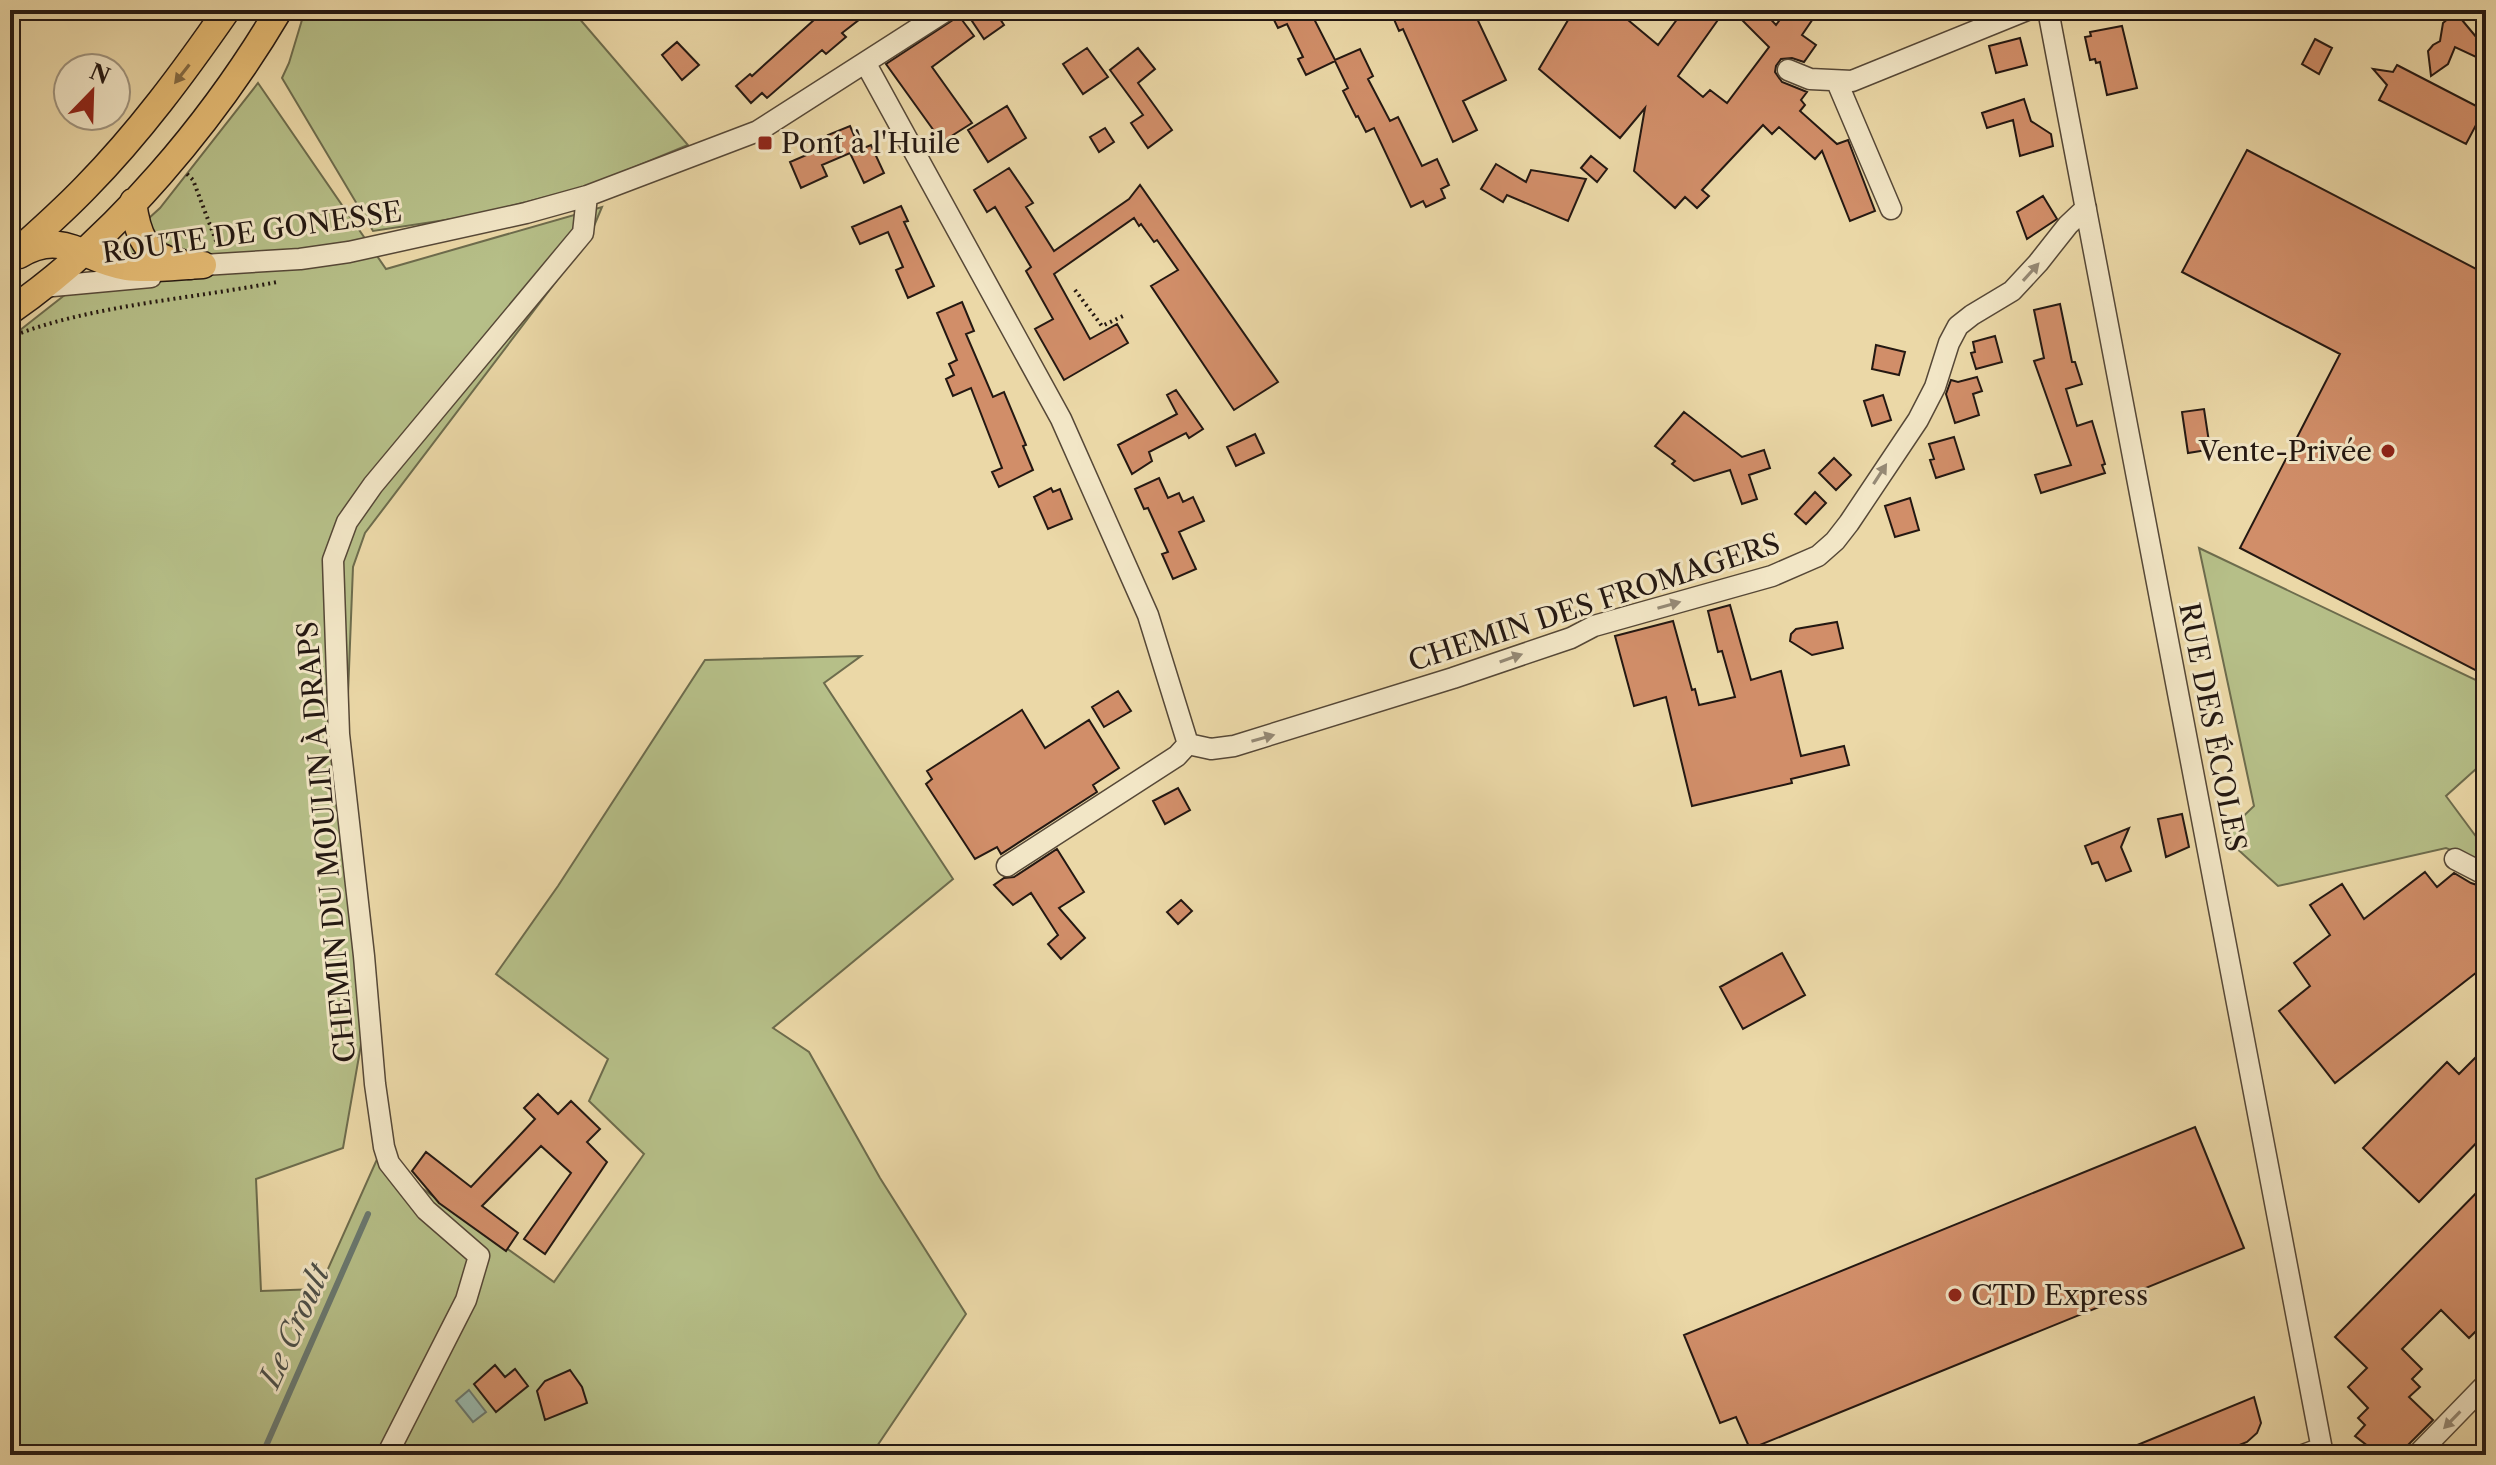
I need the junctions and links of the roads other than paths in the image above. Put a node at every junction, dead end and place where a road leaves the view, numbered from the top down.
1 (227, 10) edge
2 (279, 10) edge
3 (947, 10) edge
4 (2027, 10) edge
5 (2048, 10) edge
6 (2479, 10) edge
7 (2486, 14) edge
8 (866, 64) junction
9 (1788, 70) dead end
10 (1837, 82) junction
11 (587, 196) junction
12 (133, 202) junction
13 (2086, 208) junction
14 (1891, 209) dead end
15 (84, 250) junction
16 (10, 260) edge
17 (214, 264) junction
18 (42, 287) junction
19 (10, 311) edge
20 (1188, 744) junction
21 (2455, 859) dead end
22 (1007, 866) dead end
23 (2486, 875) edge
24 (2486, 1384) edge
25 (2316, 1453) edge
26 (387, 1455) edge
27 (2417, 1455) edge

1 -> 16 main road
2 - 12 main road
3 - 8 street, ROUTE DE GONESSE
4 - 10 street
5 - 13 street, RUE DES ÉCOLES
6 - 7 street
8 - 11 street, ROUTE DE GONESSE
8 - 20 street
9 - 10 street
10 - 14 street
11 - 17 street, ROUTE DE GONESSE
11 - 26 street, CHEMIN DU MOULIN À DRAPS
12 - 15 main road
12 - 17 main road
20 -> 13 street, CHEMIN DES FROMAGERS
13 - 25 street, RUE DES ÉCOLES
15 - 16 main road
15 - 17 main road
15 - 18 main road
17 - 18 street, ROUTE DE GONESSE
18 - 19 main road
20 - 22 street
21 - 23 street
24 -> 27 street

